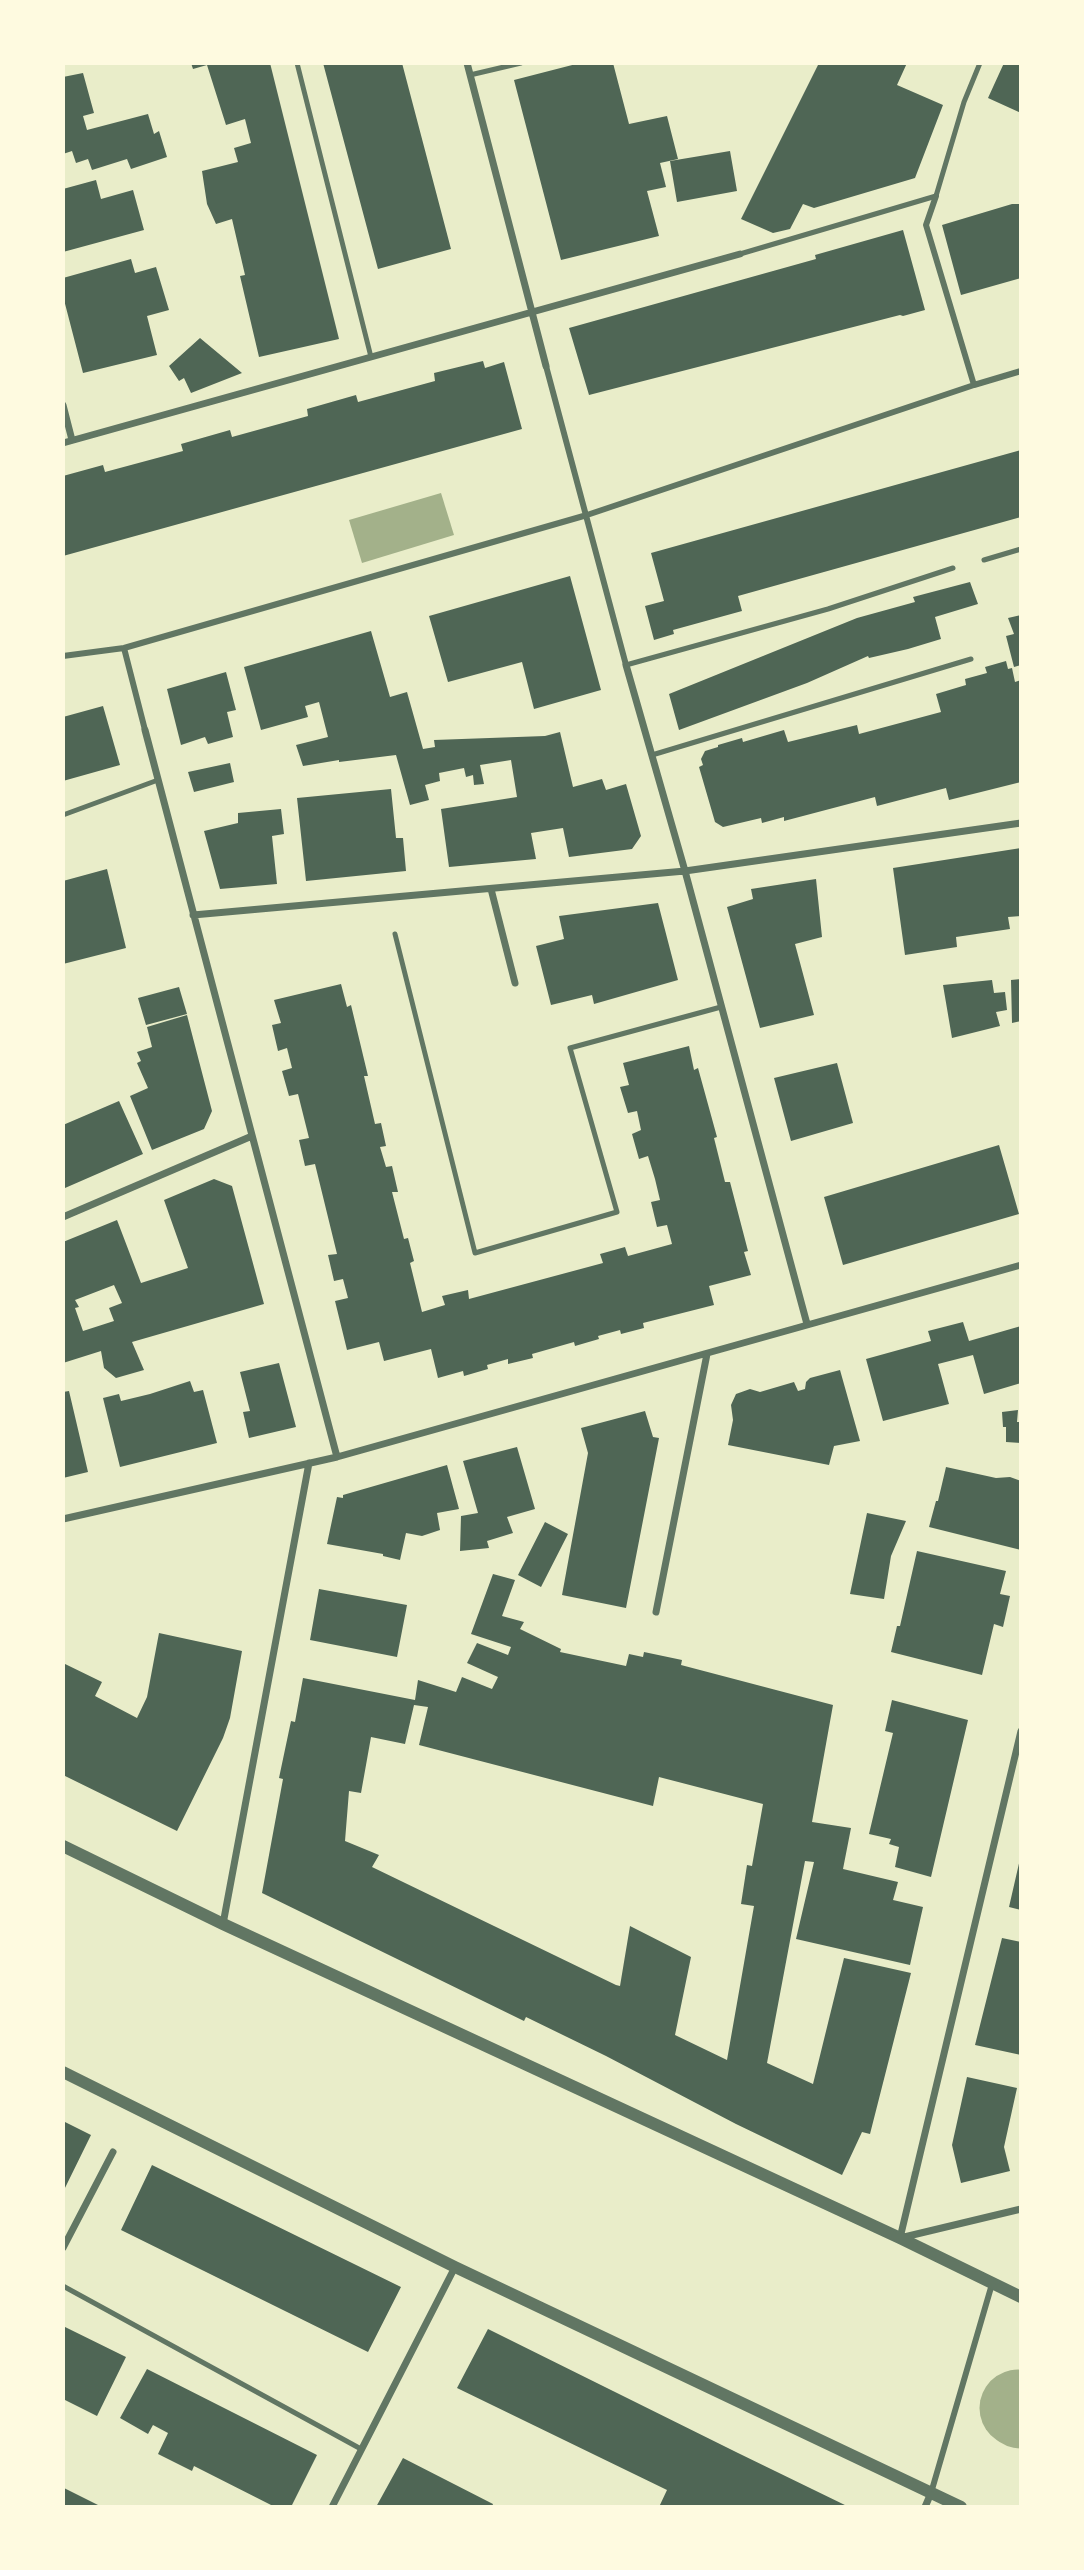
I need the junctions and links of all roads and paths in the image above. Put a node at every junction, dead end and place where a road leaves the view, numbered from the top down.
1 (297, 63) edge
2 (467, 63) edge
3 (521, 63) edge
4 (980, 63) edge
5 (470, 75) junction
6 (936, 197) junction
7 (740, 254) joint
8 (531, 313) junction
9 (371, 357) junction
10 (546, 366) joint
11 (1021, 371) edge
12 (974, 385) junction
13 (63, 405) edge
14 (72, 440) junction
15 (63, 443) edge
16 (587, 515) junction
17 (1021, 550) edge
18 (984, 560) dead end
19 (953, 568) dead end
20 (124, 648) junction
21 (63, 656) edge
22 (971, 659) dead end
23 (626, 665) junction
24 (145, 730) joint
25 (652, 755) junction
26 (158, 780) junction
27 (63, 815) edge
28 (1021, 823) edge
29 (685, 871) junction
30 (491, 889) junction
31 (193, 915) junction
32 (395, 934) dead end
33 (515, 983) dead end
34 (721, 1007) junction
35 (252, 1136) junction
36 (63, 1217) edge
37 (1021, 1265) edge
38 (807, 1324) junction
39 (707, 1354) junction
40 (337, 1457) junction
41 (309, 1463) junction
42 (63, 1519) edge
43 (656, 1612) dead end
44 (1021, 1731) edge
45 (63, 1846) edge
46 (223, 1924) junction
47 (63, 2072) edge
48 (113, 2152) dead end
49 (1021, 2209) edge
50 (900, 2238) junction
51 (63, 2248) edge
52 (455, 2267) junction
53 (992, 2284) junction
54 (63, 2286) edge
55 (1021, 2297) edge
56 (361, 2449) junction
57 (932, 2494) junction
58 (332, 2507) edge
59 (925, 2507) edge
60 (961, 2507) edge

1 - 9 lane
2 - 5 street
3 - 5 lane
4 - 6 lane
5 - 8 street
6 - 7 lane
6 - 12 street
7 - 8 street
8 - 9 street
8 - 10 street
9 - 14 street
10 - 16 street
11 - 12 street
12 - 16 street
13 - 14 street
14 - 15 street
16 - 20 street
16 - 23 street
17 - 18 lane
19 - 23 lane
20 - 21 street
20 - 24 street
22 - 25 lane
23 - 25 street
24 - 26 street
25 - 29 street
26 - 27 lane
26 - 31 street
28 - 29 street
29 - 30 street
29 - 34 street
30 - 31 street
30 - 33 street
31 - 35 street
32 - 34 lane
34 - 38 street
35 - 36 street
35 - 40 street
37 - 38 street
38 - 39 street
39 - 40 street
39 - 43 street
40 - 41 street
41 - 42 street
41 - 46 street
44 - 50 street
45 - 46 street
46 - 50 street
47 - 52 street
48 - 51 street
49 - 50 street
50 - 53 street
52 - 56 street
52 - 57 street
53 - 55 street
53 - 57 street
54 - 56 lane
56 - 58 street
57 - 59 street
57 - 60 street

